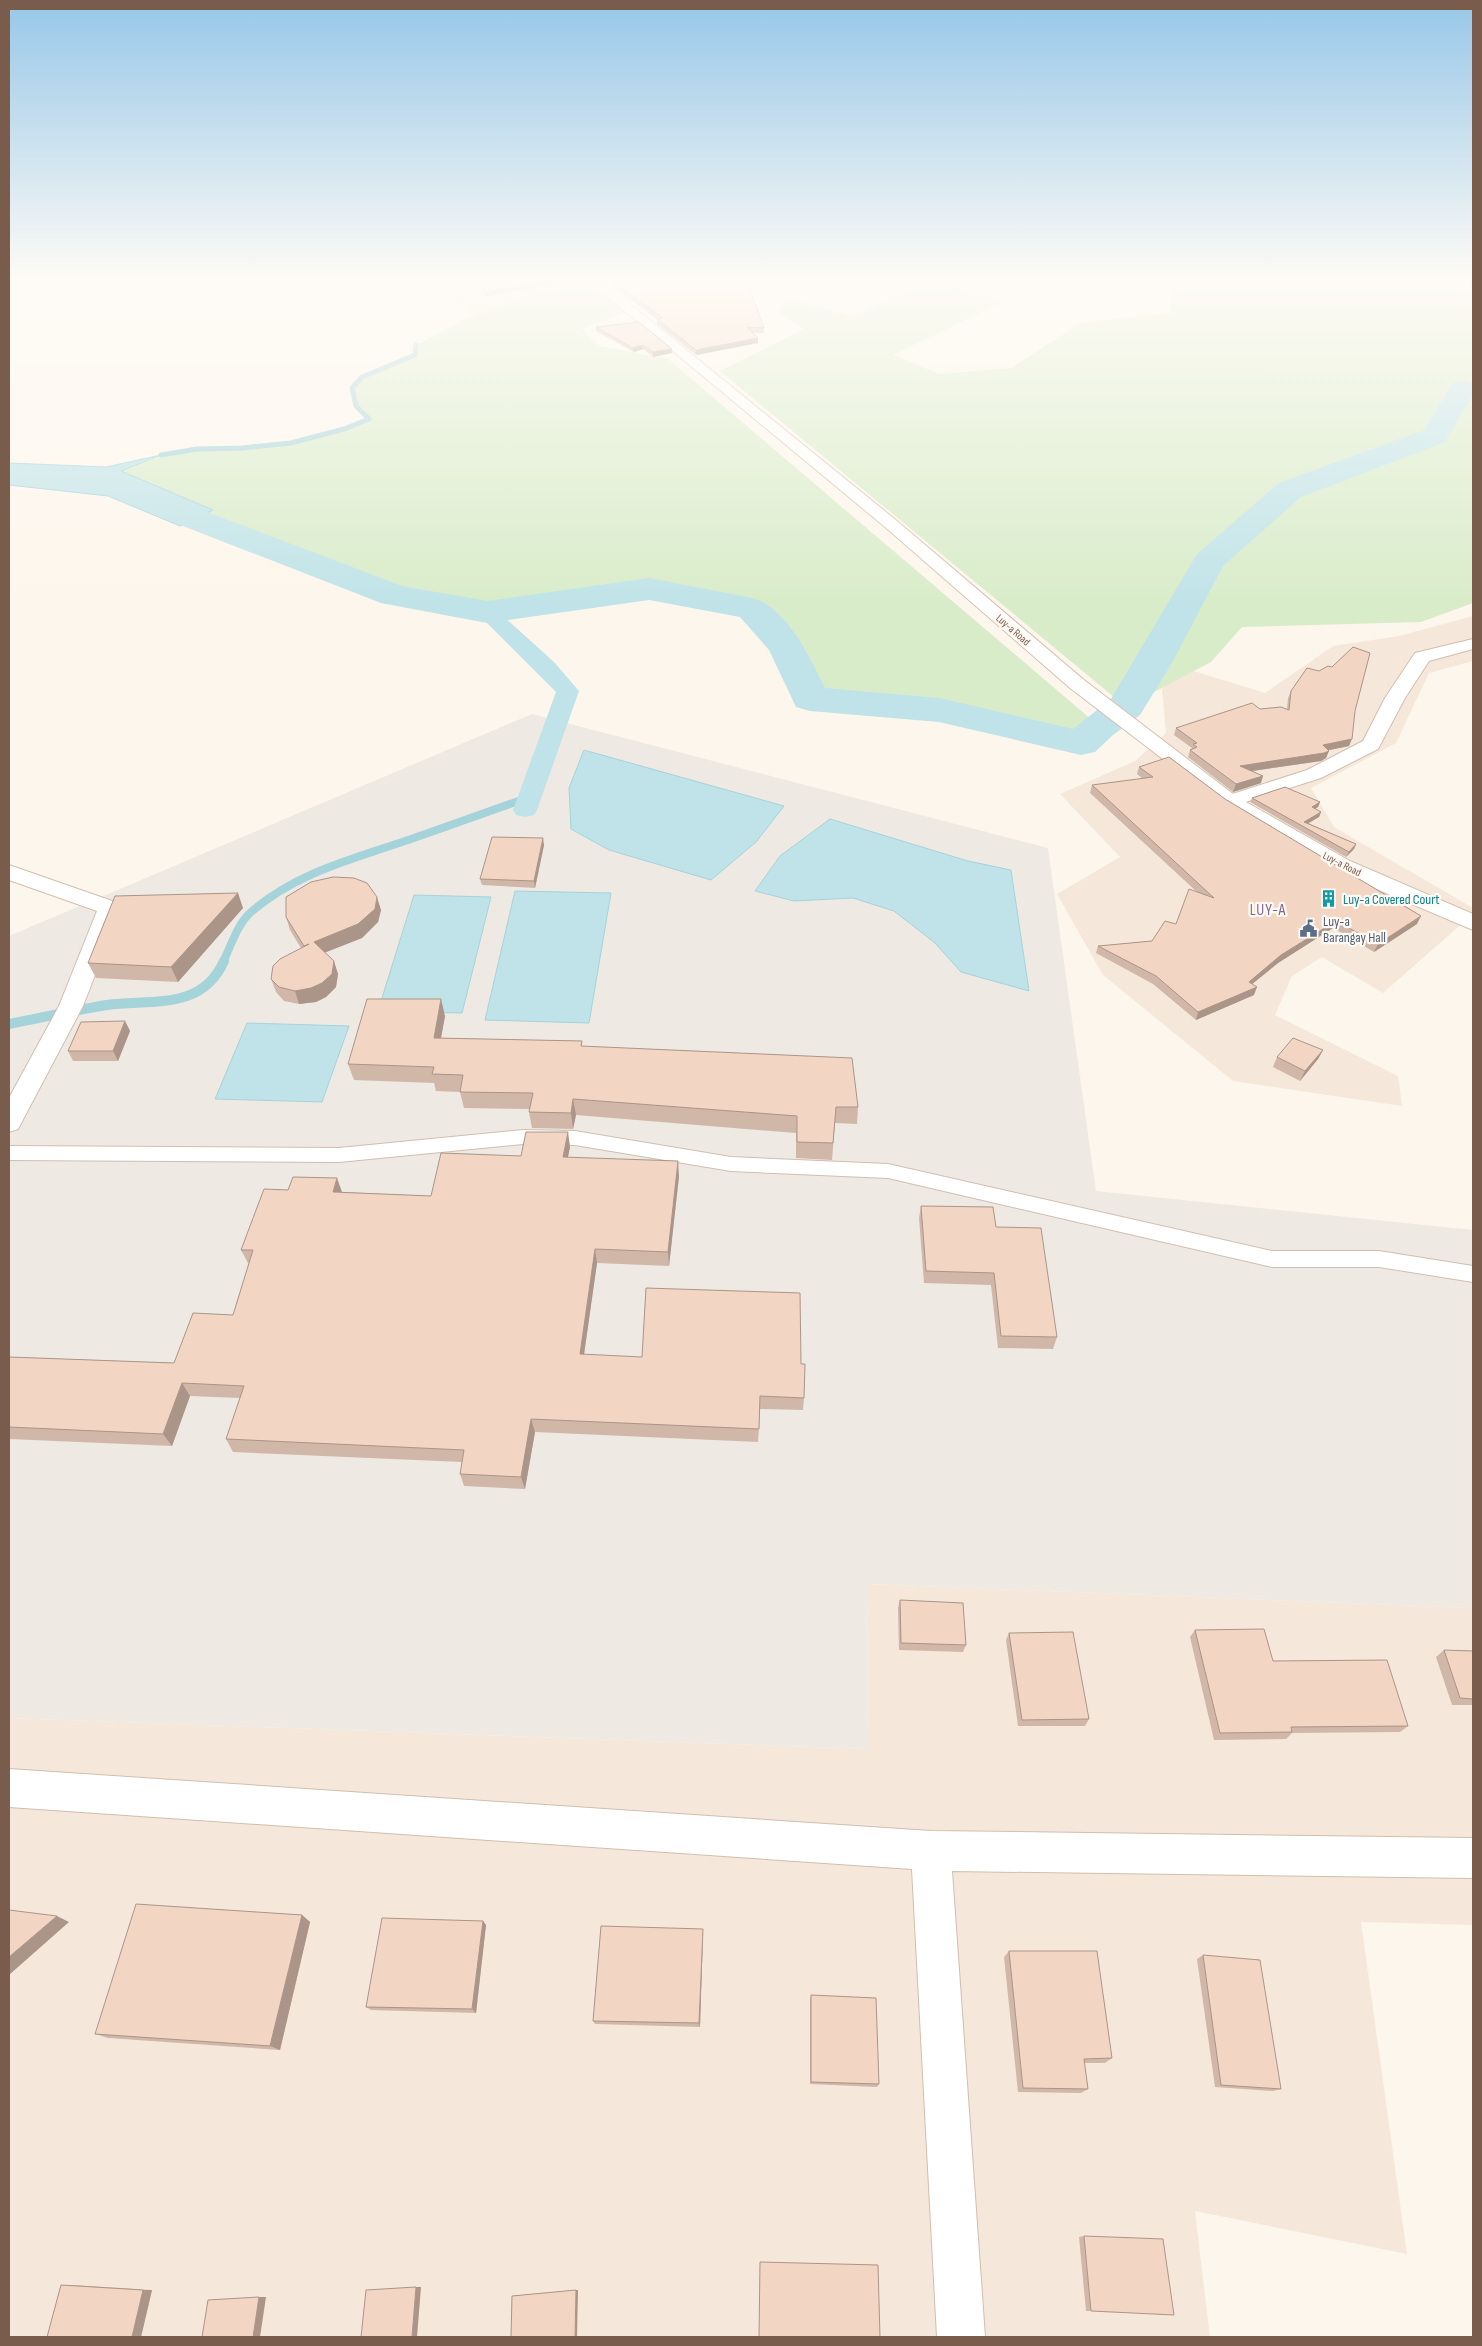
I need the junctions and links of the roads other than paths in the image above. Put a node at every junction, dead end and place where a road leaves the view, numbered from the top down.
1 (725, 388) edge
2 (1473, 644) edge
3 (1230, 801) junction
4 (9, 872) edge
5 (1473, 923) edge
6 (9, 1122) edge
7 (9, 1153) edge
8 (1473, 1274) edge
9 (15, 1794) edge
10 (931, 1851) junction
11 (1473, 1858) edge
12 (961, 2337) edge

1 - 3 main road, Luy-a Road
2 - 3 main road
3 - 5 main road, Luy-a Road
4 - 6 main road
7 - 8 lane
9 - 10 main road
10 - 11 main road
10 - 12 main road

